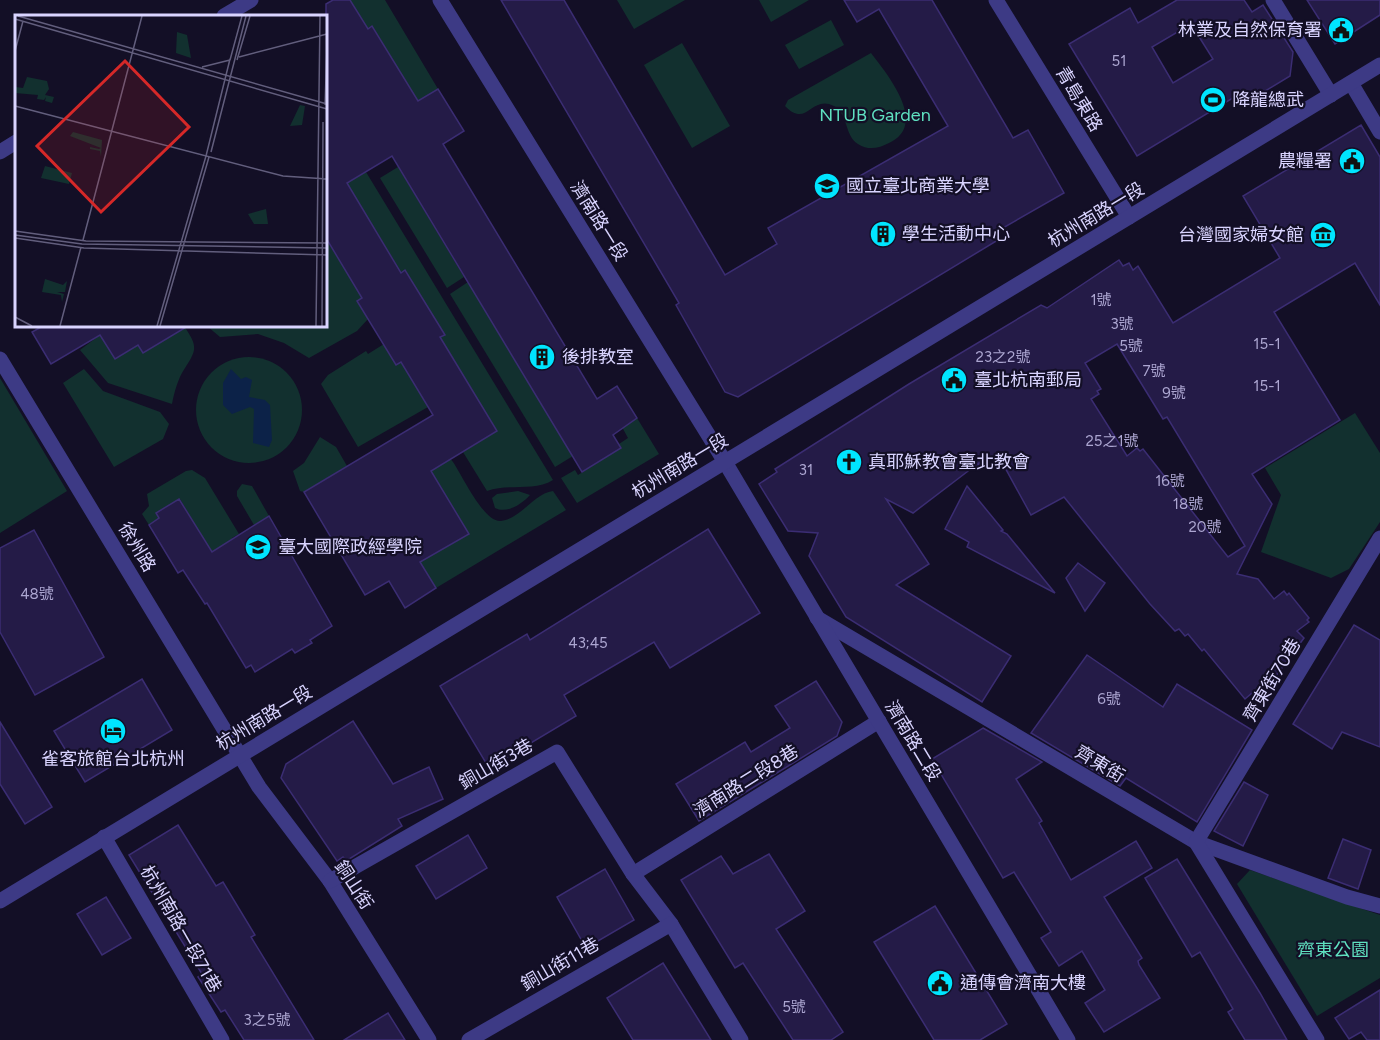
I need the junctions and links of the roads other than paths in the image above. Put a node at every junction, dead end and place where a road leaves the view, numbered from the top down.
1 (251, 0) edge
2 (440, 0) edge
3 (996, 0) edge
4 (1273, 0) edge
5 (226, 15) edge
6 (1380, 65) edge
7 (1351, 83) junction
8 (1331, 95) junction
9 (1380, 132) edge
10 (15, 143) edge
11 (0, 152) edge
12 (1129, 217) junction
13 (0, 359) edge
14 (725, 462) junction
15 (1380, 538) edge
16 (817, 618) junction
17 (879, 721) junction
18 (240, 755) junction
19 (104, 837) junction
20 (1196, 842) junction
21 (633, 874) junction
22 (330, 881) junction
23 (0, 901) edge
24 (1380, 906) edge
25 (671, 924) junction
26 (222, 1040) edge
27 (429, 1040) edge
28 (469, 1040) edge
29 (741, 1040) edge
30 (1068, 1040) edge
31 (1317, 1040) edge

1 - 5 street
2 - 14 street, 濟南路一段
3 - 12 street, 青島東路
4 - 8 street
6 - 7 street, 杭州南路一段
7 - 8 street, 杭州南路一段
7 - 9 street
8 - 12 street, 杭州南路一段
10 - 11 street
12 - 14 street, 杭州南路一段
13 - 18 street, 徐州路
14 - 16 street, 濟南路二段
14 - 18 street, 杭州南路一段
15 - 20 street, 齊東街70巷
16 - 17 street, 濟南路二段
16 - 20 street, 齊東街
17 - 21 street, 濟南路二段8巷
17 - 30 street, 濟南路二段
18 - 19 street, 杭州南路一段
18 - 22 street, 銅山街
19 - 23 street, 杭州南路一段
19 - 26 street, 杭州南路一段71巷
20 - 24 street, 齊東街
20 - 31 street
21 - 22 street, 銅山街3巷
21 - 25 street, 銅山街3巷
22 - 27 street, 銅山街
25 - 28 street, 銅山街11巷
25 - 29 street, 銅山街3巷

